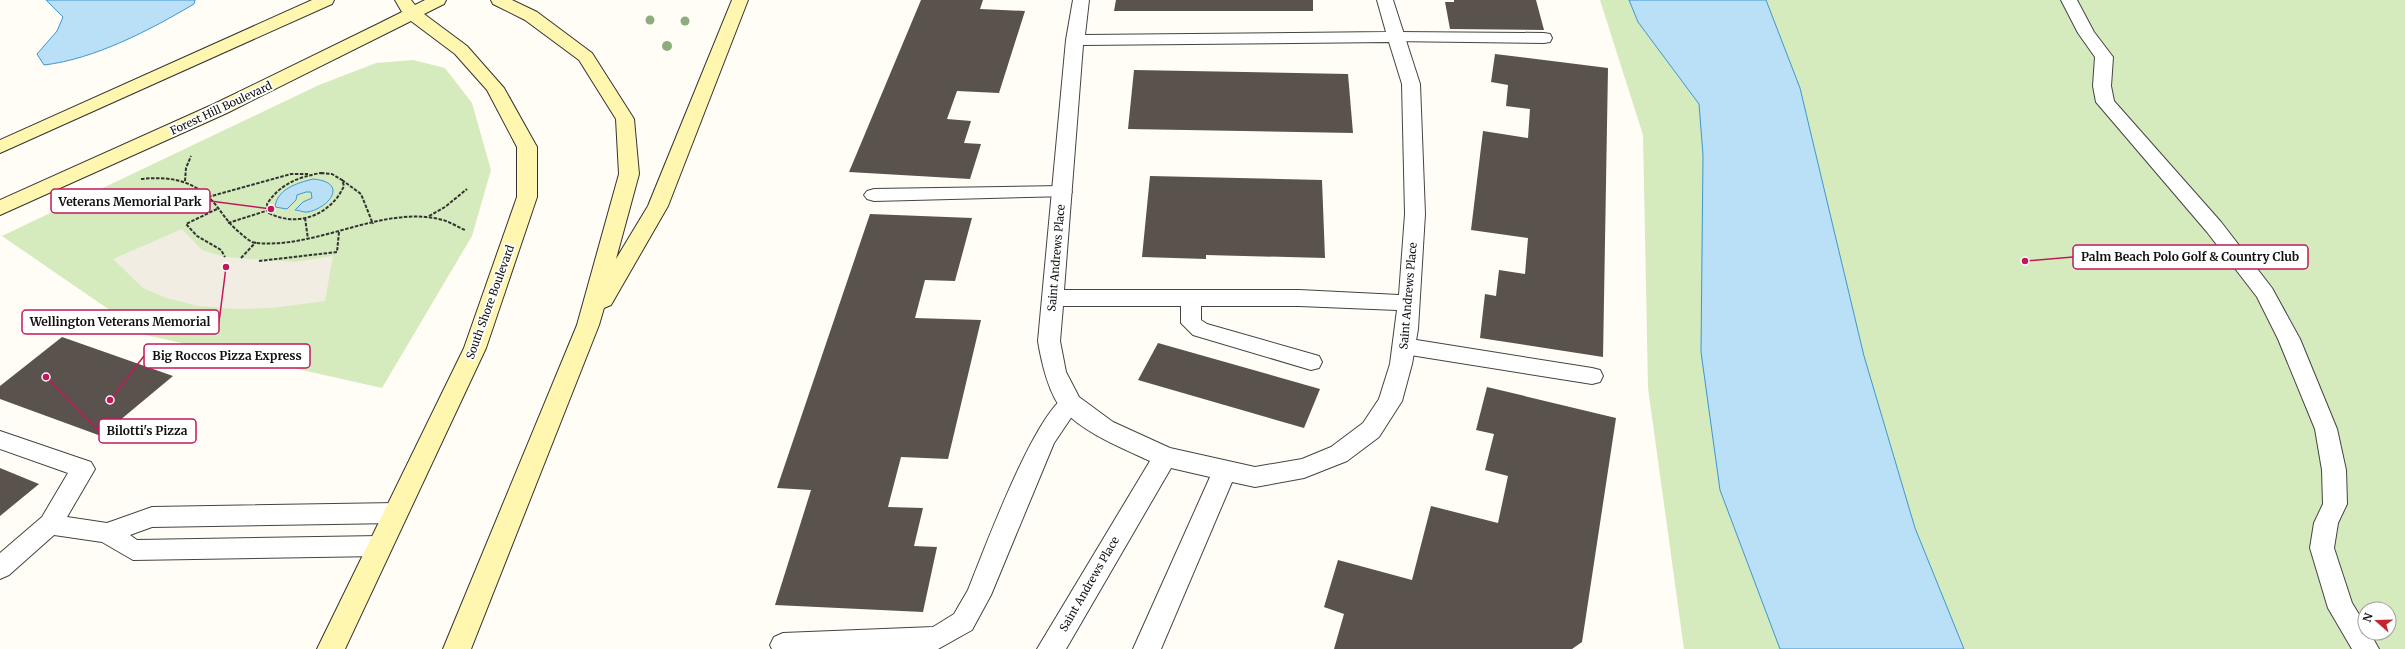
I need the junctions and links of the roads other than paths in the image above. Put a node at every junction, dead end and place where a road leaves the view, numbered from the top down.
1 (326, 0) edge
2 (438, 0) edge
3 (499, 0) edge
4 (740, 0) edge
5 (1081, 0) edge
6 (1385, 0) edge
7 (2069, 0) edge
8 (408, 7) edge
9 (1397, 37) junction
10 (1544, 38) dead end
11 (1075, 40) junction
12 (0, 147) edge
13 (1062, 192) junction
14 (874, 195) dead end
15 (0, 208) edge
16 (1052, 298) junction
17 (1191, 298) junction
18 (1408, 303) junction
19 (588, 325) junction
20 (1404, 346) junction
21 (1311, 362) dead end
22 (1592, 376) dead end
23 (1070, 403) junction
24 (0, 440) edge
25 (1165, 457) junction
26 (1225, 470) junction
27 (396, 513) junction
28 (50, 524) junction
29 (107, 533) junction
30 (380, 546) junction
31 (0, 568) edge
32 (784, 645) dead end
33 (331, 649) edge
34 (457, 649) edge
35 (1051, 649) edge
36 (1148, 649) edge
37 (2366, 649) edge

1 - 12 street
2 - 8 street, Forest Hill Boulevard
3 - 19 street
4 - 19 street
5 - 11 street, Saint Andrews Place
6 - 9 street, Saint Andrews Place
7 - 37 lane
8 - 15 street, Forest Hill Boulevard
8 - 27 street, South Shore Boulevard
9 - 10 lane
9 - 11 street
9 - 18 street, Saint Andrews Place
11 - 13 street, Saint Andrews Place
13 - 14 lane
13 - 16 street, Saint Andrews Place
16 - 17 street
16 - 23 street, Saint Andrews Place
17 - 18 street
17 - 21 lane
18 - 20 street, Saint Andrews Place
19 - 34 street
20 - 22 lane
20 - 26 street, Saint Andrews Place
23 - 25 street, Saint Andrews Place
23 - 32 lane
24 - 28 lane
25 - 26 street, Saint Andrews Place
25 - 35 street, Saint Andrews Place
26 - 36 street
27 - 29 lane
27 - 30 street, South Shore Boulevard
28 - 29 lane
28 - 31 lane
29 - 30 lane
30 - 33 street, South Shore Boulevard

